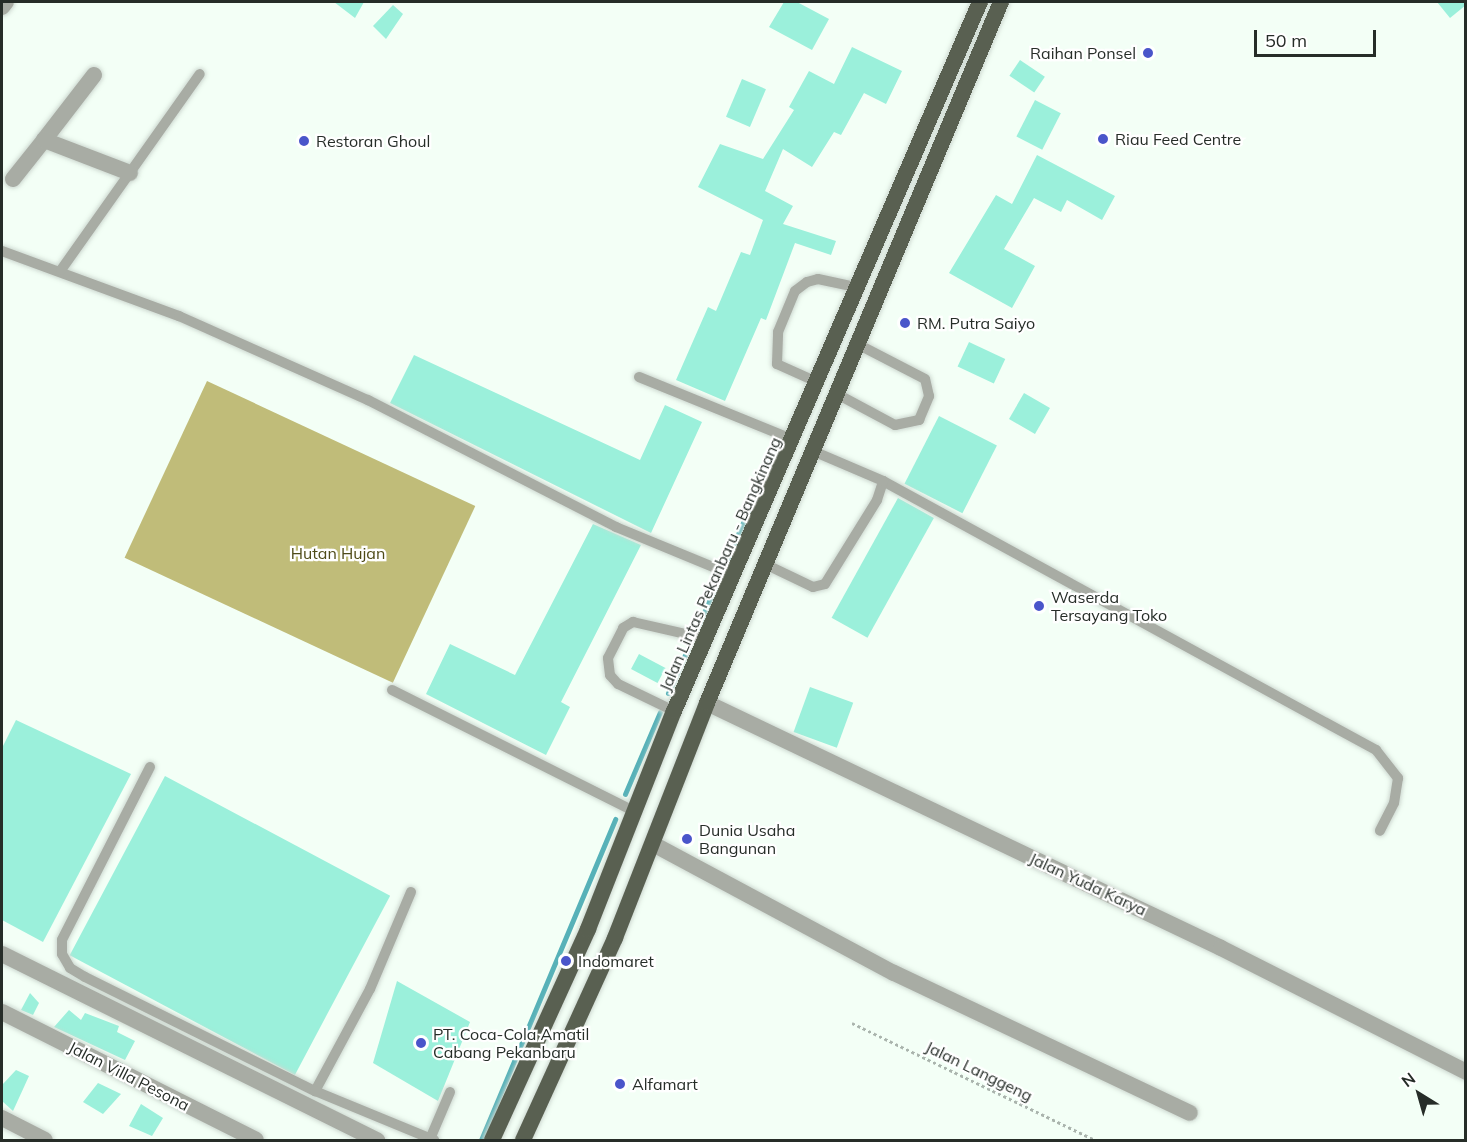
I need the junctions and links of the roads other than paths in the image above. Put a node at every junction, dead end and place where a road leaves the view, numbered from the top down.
1 (6, 2) edge
2 (980, 2) edge
3 (1001, 2) edge
4 (2, 7) edge
5 (200, 74) dead end
6 (94, 75) dead end
7 (44, 140) junction
8 (130, 173) junction
9 (13, 179) dead end
10 (2, 251) edge
11 (61, 270) junction
12 (856, 287) junction
13 (859, 345) junction
14 (639, 377) dead end
15 (817, 382) junction
16 (837, 394) junction
17 (794, 440) junction
18 (813, 451) junction
19 (883, 481) junction
20 (766, 565) junction
21 (735, 576) junction
22 (707, 639) junction
23 (392, 690) dead end
24 (707, 703) junction
25 (674, 711) junction
26 (150, 767) dead end
27 (636, 812) junction
28 (1380, 831) dead end
29 (653, 844) junction
30 (411, 892) dead end
31 (588, 929) junction
32 (615, 938) junction
33 (2, 954) edge
34 (2, 1012) edge
35 (1466, 1072) edge
36 (315, 1091) junction
37 (450, 1092) dead end
38 (1190, 1113) dead end
39 (2, 1118) edge
40 (45, 1140) edge
41 (256, 1140) edge
42 (377, 1140) edge
43 (432, 1140) edge
44 (492, 1140) edge
45 (523, 1140) edge

1 - 4 street
2 - 12 highway, Jalan Lintas Pekanbaru - Bangkinang
3 - 13 highway
5 - 8 lane
6 - 7 street
7 - 8 street
7 - 9 street
8 - 11 lane
10 - 11 lane
11 - 21 lane
12 - 15 highway, Jalan Lintas Pekanbaru - Bangkinang
12 - 15 lane
13 - 16 highway
13 - 16 lane
14 - 17 lane
15 - 17 highway, Jalan Lintas Pekanbaru - Bangkinang
16 - 18 highway
17 - 21 highway, Jalan Lintas Pekanbaru - Bangkinang
18 - 19 lane
18 - 20 highway
19 - 20 lane
19 - 28 lane
20 - 24 highway
21 - 22 highway, Jalan Lintas Pekanbaru - Bangkinang
22 - 25 highway, Jalan Lintas Pekanbaru - Bangkinang
22 - 25 lane
23 - 27 lane
24 - 29 highway
24 - 35 street, Jalan Yuda Karya
25 - 27 highway, Jalan Lintas Pekanbaru - Bangkinang
26 - 36 lane
27 - 31 highway, Jalan Lintas Pekanbaru - Bangkinang
29 - 32 highway
29 - 38 street
30 - 36 lane
31 - 32 highway
31 - 44 highway, Jalan Lintas Pekanbaru - Bangkinang
32 - 45 highway
33 - 42 street
34 - 41 street, Jalan Villa Pesona
36 - 43 lane
37 - 43 lane
39 - 40 street

